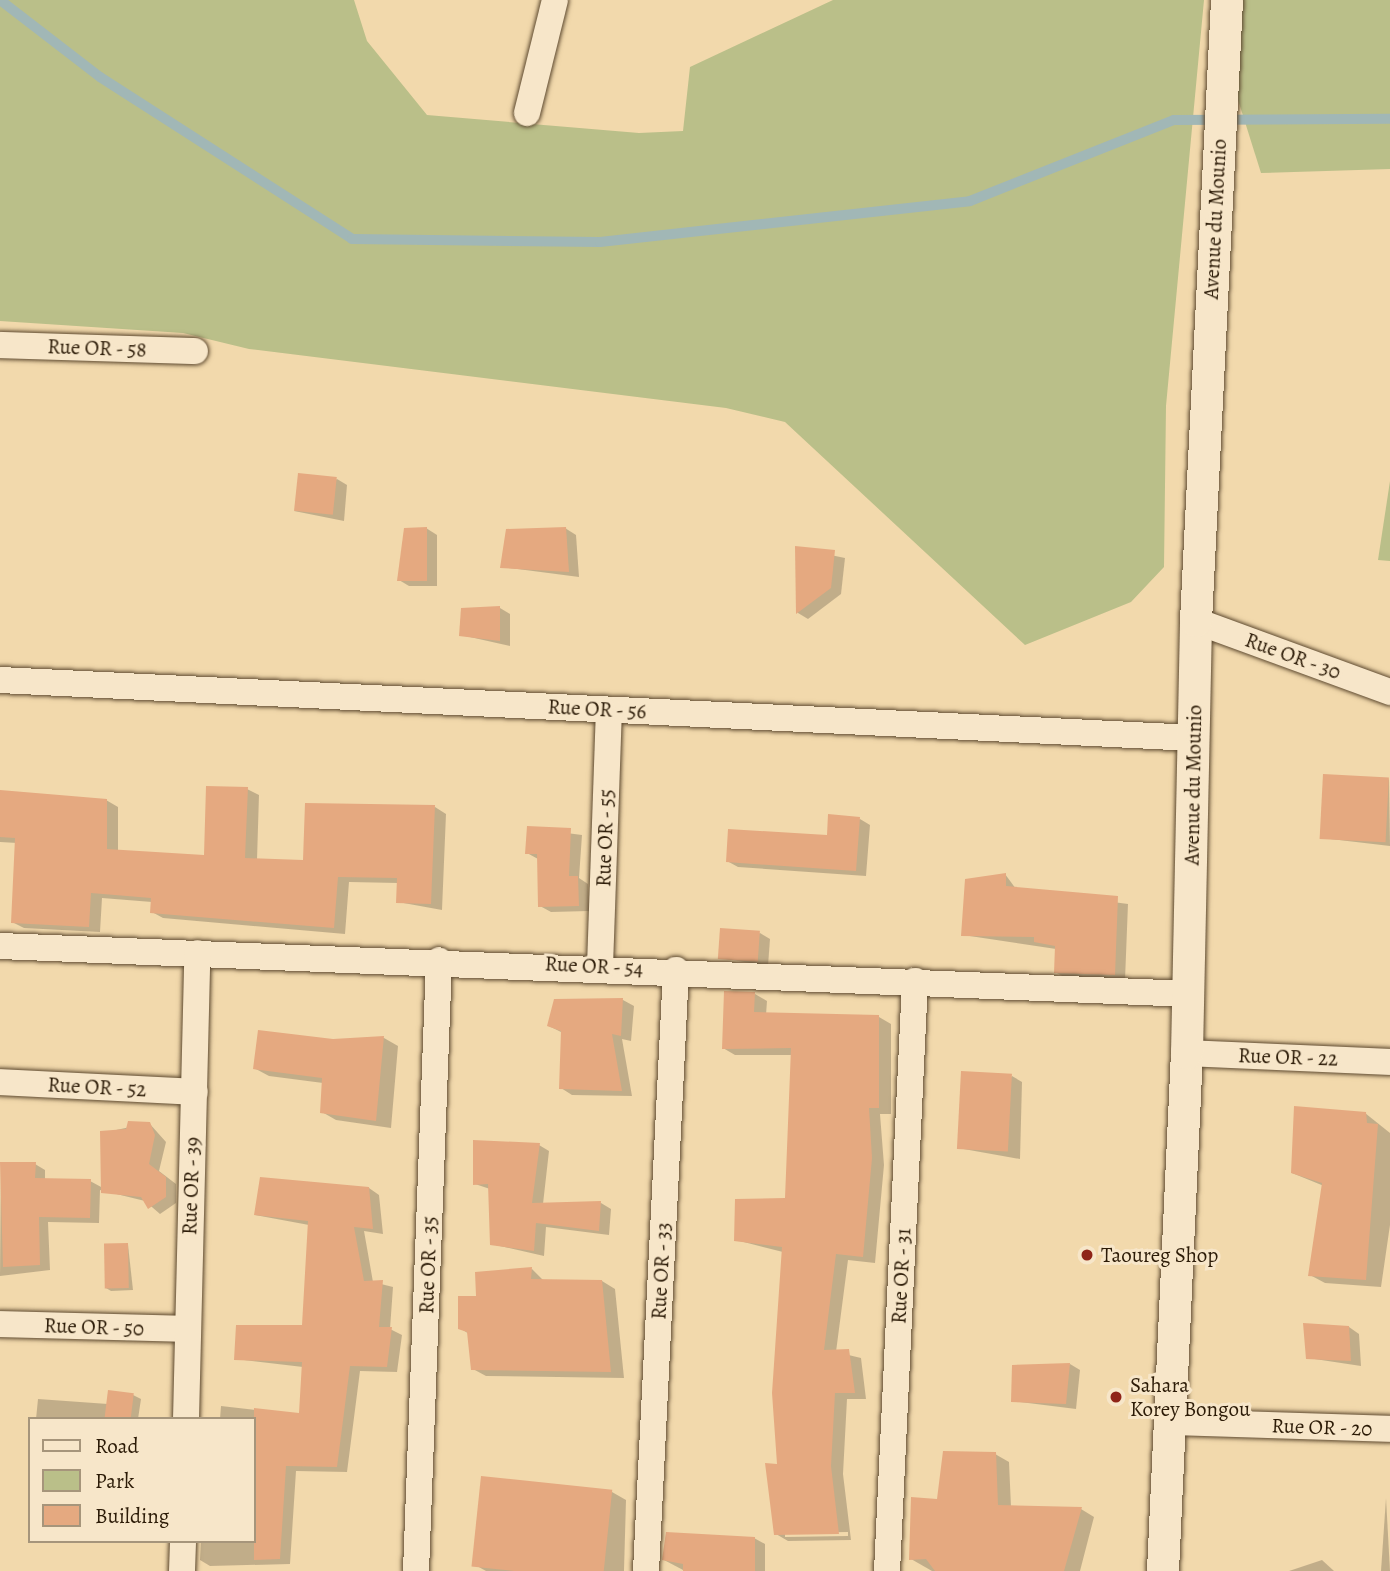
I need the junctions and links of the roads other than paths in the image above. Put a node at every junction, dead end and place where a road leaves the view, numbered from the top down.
1 (555, 0) edge
2 (1227, 0) edge
3 (527, 113) dead end
4 (0, 345) edge
5 (195, 351) dead end
6 (1196, 621) junction
7 (0, 680) edge
8 (1390, 691) edge
9 (609, 710) junction
10 (1194, 738) junction
11 (0, 946) edge
12 (197, 953) junction
13 (439, 960) junction
14 (600, 966) junction
15 (676, 970) junction
16 (915, 981) junction
17 (1188, 995) junction
18 (1187, 1053) junction
19 (1390, 1062) edge
20 (0, 1082) edge
21 (195, 1092) junction
22 (0, 1324) edge
23 (188, 1329) junction
24 (186, 1417) edge
25 (1170, 1422) junction
26 (1390, 1429) edge
27 (183, 1543) edge
28 (182, 1571) edge
29 (416, 1571) edge
30 (646, 1571) edge
31 (887, 1571) edge
32 (1163, 1571) edge

1 - 3 street
2 - 6 street, Avenue du Mounio
4 - 5 street, Rue OR - 58
6 - 8 street, Rue OR - 30
6 - 10 street, Avenue du Mounio
7 - 9 street, Rue OR - 56
9 - 10 street, Rue OR - 56
9 - 14 street, Rue OR - 55
10 - 17 street, Avenue du Mounio
11 - 12 street, Rue OR - 54
12 - 13 street, Rue OR - 54
12 - 21 street, Rue OR - 39
13 - 14 street, Rue OR - 54
13 - 29 street, Rue OR - 35
14 - 15 street, Rue OR - 54
15 - 16 street, Rue OR - 54
15 - 30 street, Rue OR - 33
16 - 17 street, Rue OR - 54
16 - 31 street, Rue OR - 31
17 - 18 street, Avenue du Mounio
18 - 19 street, Rue OR - 22
18 - 25 street, Avenue du Mounio
20 - 21 street, Rue OR - 52
21 - 23 street, Rue OR - 39
22 - 23 street, Rue OR - 50
23 - 24 street, Rue OR - 39
25 - 26 street, Rue OR - 20
25 - 32 street, Avenue du Mounio
27 - 28 street

